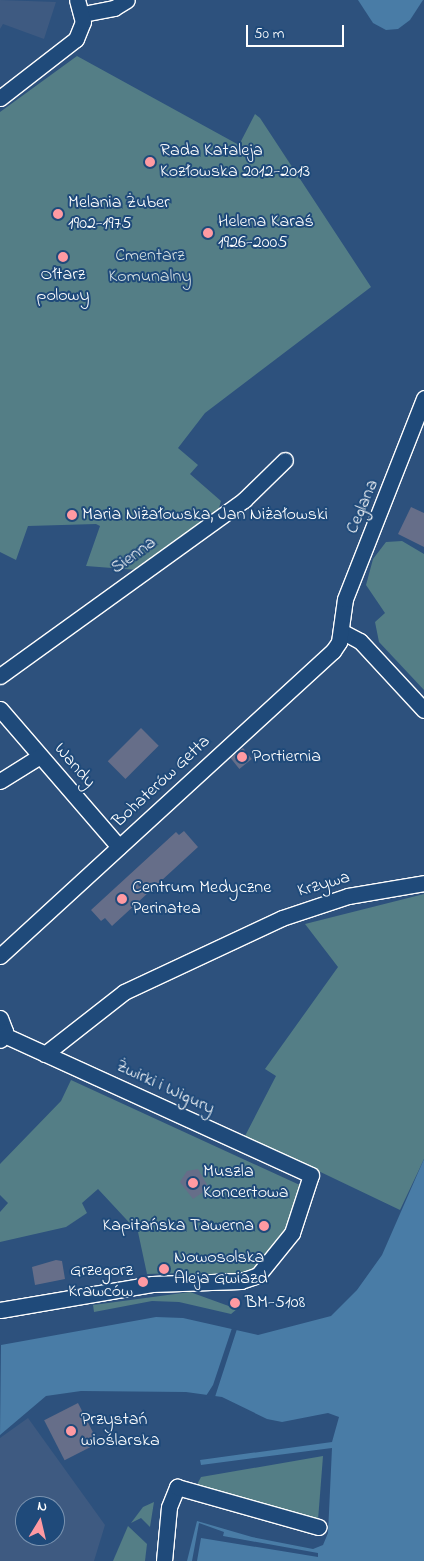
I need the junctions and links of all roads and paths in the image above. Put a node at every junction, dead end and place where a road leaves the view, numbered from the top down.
1 (127, 0) edge
2 (80, 7) edge
3 (0, 98) edge
4 (424, 398) edge
5 (285, 460) dead end
6 (340, 631) junction
7 (0, 676) edge
8 (0, 709) edge
9 (424, 710) edge
10 (40, 756) junction
11 (0, 781) edge
12 (119, 847) junction
13 (424, 883) edge
14 (0, 957) edge
15 (0, 1018) edge
16 (2, 1037) edge
17 (45, 1054) junction
18 (0, 1310) edge
19 (318, 1527) dead end
20 (164, 1561) edge

1 - 2 street
2 - 3 street
4 - 6 street, Ceglana
5 - 7 street, Sienna
6 - 9 street
6 - 12 street, Bohaterów Getta
8 - 10 street, Wandy
10 - 11 street
10 - 12 street, Wandy
12 - 14 street, Bohaterów Getta
13 - 17 street, Krzywa
15 - 16 street
16 - 17 street, Żwirki i Wigury
17 - 18 street, Żwirki i Wigury
19 - 20 street

